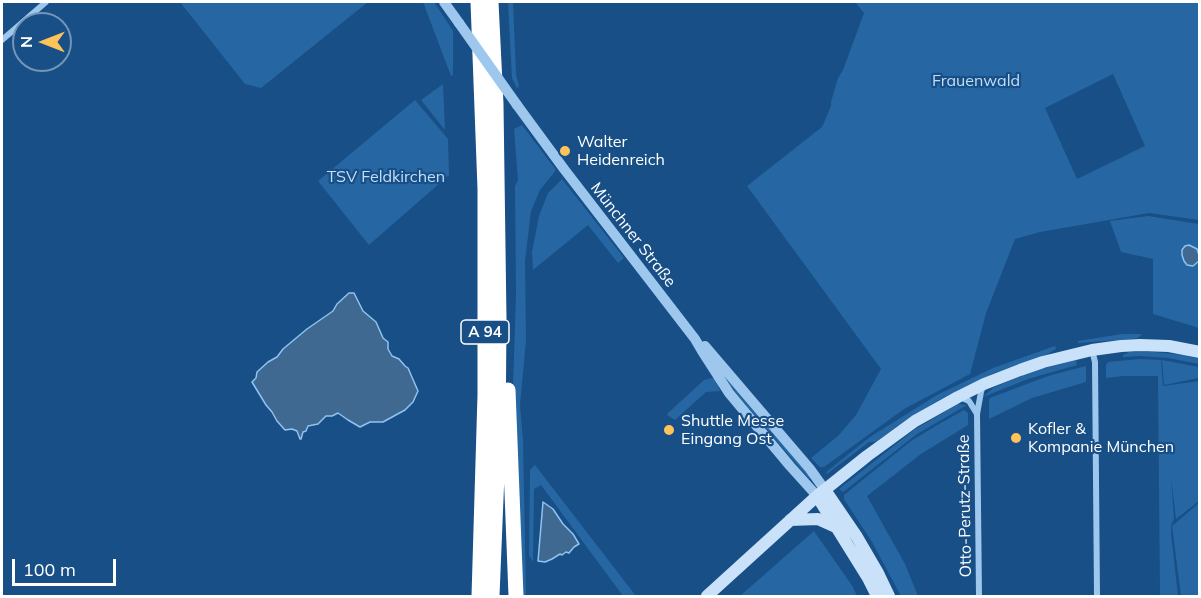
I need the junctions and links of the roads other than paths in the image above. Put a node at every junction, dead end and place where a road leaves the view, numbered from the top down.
1 (46, 2) edge
2 (444, 2) edge
3 (478, 2) edge
4 (491, 2) edge
5 (2, 40) edge
6 (499, 319) junction
7 (1092, 350) junction
8 (1200, 352) edge
9 (984, 384) junction
10 (958, 397) junction
11 (977, 414) junction
12 (821, 493) junction
13 (790, 520) junction
14 (838, 528) junction
15 (481, 570) junction
16 (471, 597) edge
17 (479, 597) edge
18 (492, 597) edge
19 (516, 597) edge
20 (707, 597) edge
21 (877, 597) edge
22 (890, 597) edge
23 (980, 597) edge
24 (1097, 597) edge

1 - 5 street
2 - 12 street, Münchner Straße, bridge
3 - 15 highway, A 94
4 - 6 highway, A 94
6 - 18 highway, A 94
6 - 19 highway
7 - 8 main road
7 - 9 main road
7 - 24 street
9 - 10 main road
9 - 11 street, Otto-Perutz-Straße
10 - 11 street, Otto-Perutz-Straße
10 - 12 main road
11 - 23 street, Otto-Perutz-Straße
12 - 13 main road
12 - 14 main road
12 - 22 main road
13 - 14 main road
13 - 20 main road
14 - 21 main road
15 - 16 highway
15 - 17 highway, A 94

